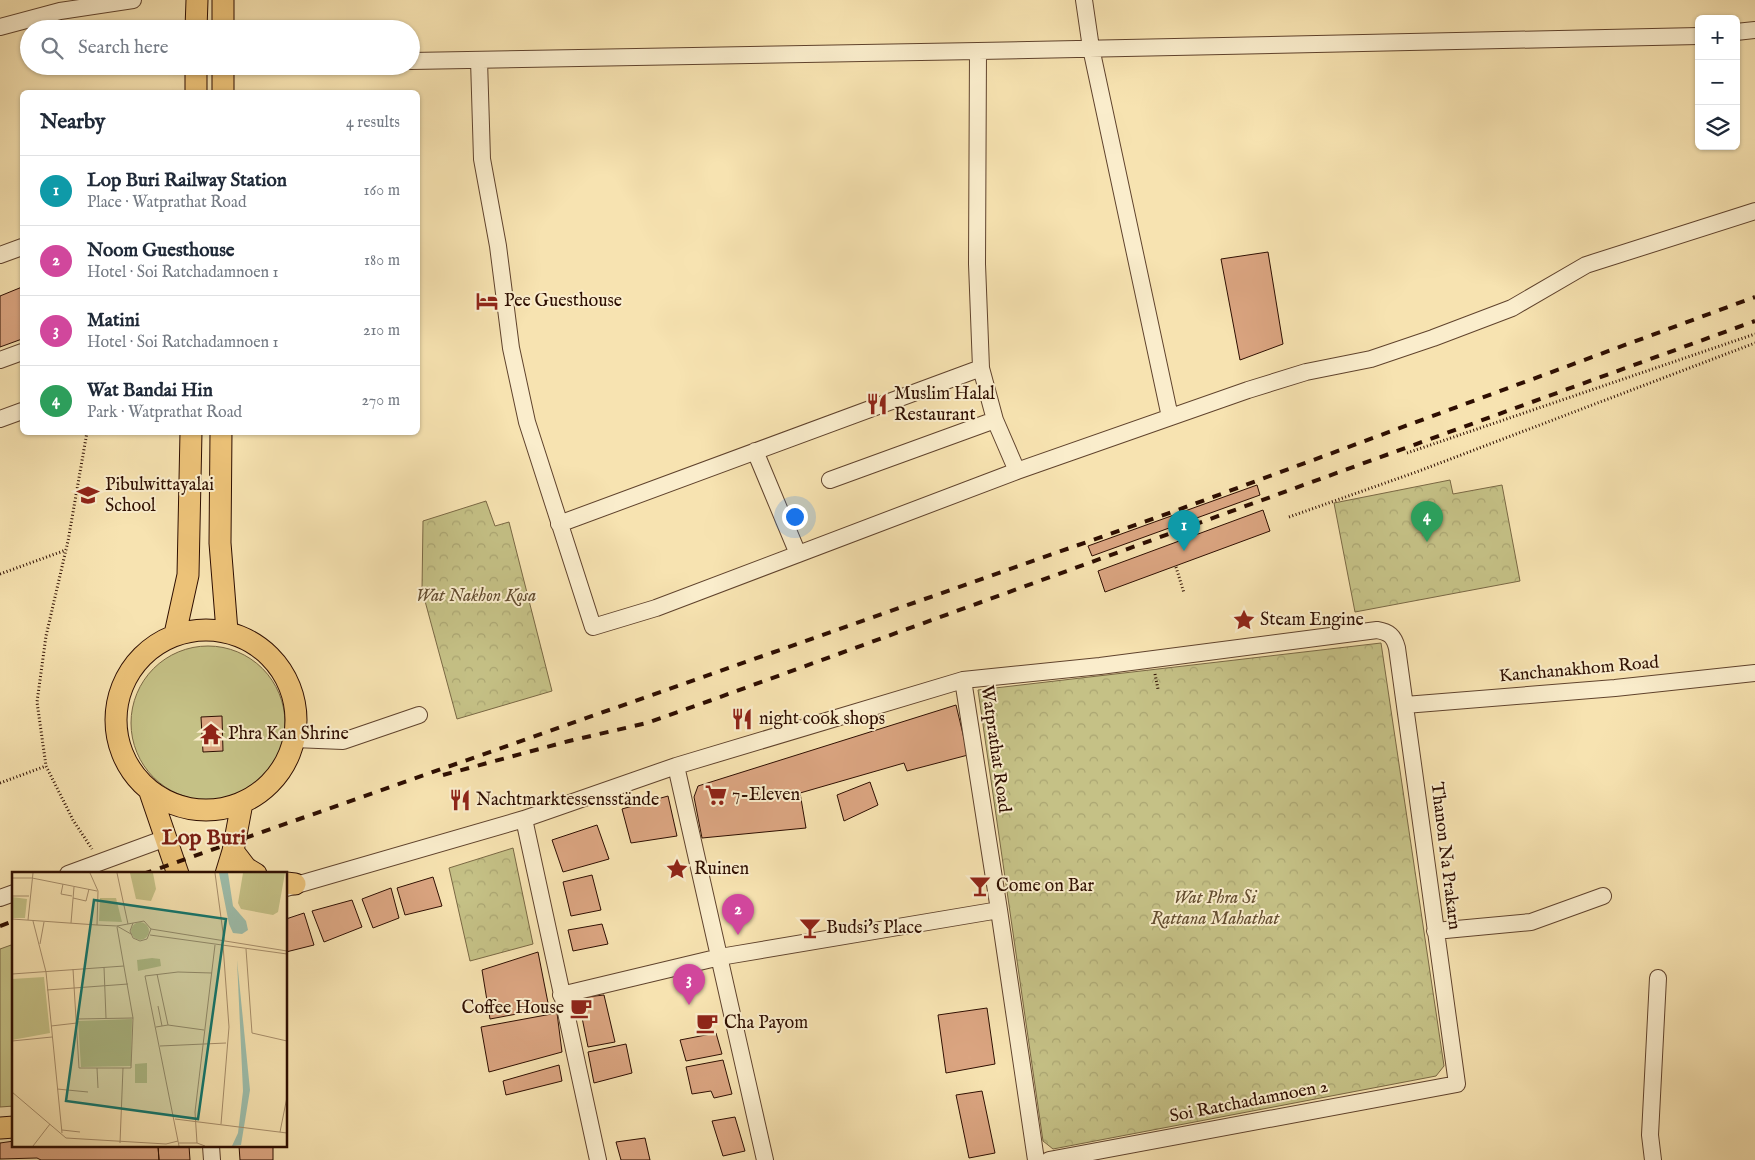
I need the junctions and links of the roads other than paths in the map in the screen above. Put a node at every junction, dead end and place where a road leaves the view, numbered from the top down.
1 (133, 0) edge
2 (197, 0) edge
3 (224, 0) edge
4 (1084, 0) edge
5 (26, 20) edge
6 (196, 20) edge
7 (223, 20) edge
8 (20, 22) edge
9 (0, 27) edge
10 (1755, 30) edge
11 (1740, 32) edge
12 (1695, 36) edge
13 (1091, 48) junction
14 (978, 51) junction
15 (479, 60) junction
16 (420, 61) edge
17 (196, 75) edge
18 (223, 75) edge
19 (196, 90) edge
20 (223, 90) edge
21 (1755, 211) edge
22 (20, 248) edge
23 (0, 255) edge
24 (20, 353) edge
25 (0, 360) edge
26 (981, 368) junction
27 (20, 412) edge
28 (1170, 417) junction
29 (0, 419) edge
30 (995, 420) junction
31 (191, 435) edge
32 (221, 435) edge
33 (755, 451) junction
34 (1017, 471) junction
35 (830, 480) dead end
36 (559, 524) junction
37 (798, 554) junction
38 (227, 631) junction
39 (175, 634) junction
40 (1391, 634) joint
41 (1755, 673) edge
42 (963, 680) junction
43 (1406, 705) junction
44 (419, 715) dead end
45 (294, 739) junction
46 (676, 766) junction
47 (150, 792) junction
48 (242, 803) junction
49 (524, 819) junction
50 (166, 838) junction
51 (233, 852) junction
52 (74, 872) edge
53 (177, 872) edge
54 (227, 872) edge
55 (253, 872) edge
56 (289, 885) edge
57 (1603, 896) dead end
58 (999, 910) junction
59 (1435, 931) junction
60 (720, 957) junction
61 (1658, 978) dead end
62 (561, 995) junction
63 (1456, 1084) joint
64 (1072, 1158) edge
65 (598, 1160) edge
66 (765, 1160) edge
67 (1036, 1160) edge
68 (1049, 1160) edge
69 (1653, 1160) edge

1 - 5 street
2 - 6 main road
3 - 7 main road
4 - 13 street
8 - 9 street
10 - 11 street
12 - 13 street
13 - 14 street
13 - 28 street
14 - 15 street
14 - 26 street
15 - 16 street
15 - 36 street
17 - 19 main road
18 - 20 main road
21 - 28 street
22 - 23 street
24 - 25 street
26 - 30 street
26 - 33 street
27 - 29 street
28 - 34 street
30 - 34 street
30 - 35 street
31 - 39 main road
32 - 38 main road
33 - 36 street
33 - 37 street
34 - 37 street
36 - 37 street
38 - 39 main road
38 - 45 main road
39 - 47 main road
40 - 42 street, Watprathat Road
40 - 43 street, Thanon Na Prakarn
41 - 43 street, Kanchanakhom Road
42 - 46 street
42 - 58 street, Watprathat Road
43 - 59 street, Thanon Na Prakarn
44 - 45 street
45 - 48 main road
46 - 49 street
46 - 60 street
47 - 48 main road
47 - 50 main road
48 - 51 main road
49 - 56 street
49 - 62 street
50 - 52 street
50 - 53 main road
51 - 54 main road
51 - 55 main road
57 - 59 street
58 - 60 street
58 - 67 street, Watprathat Road
59 - 63 street, Thanon Na Prakarn
60 - 62 street
60 - 66 street
61 - 69 street
62 - 65 street
63 - 64 street, Soi Ratchadamnoen 2
64 - 68 street, Soi Ratchadamnoen 2

